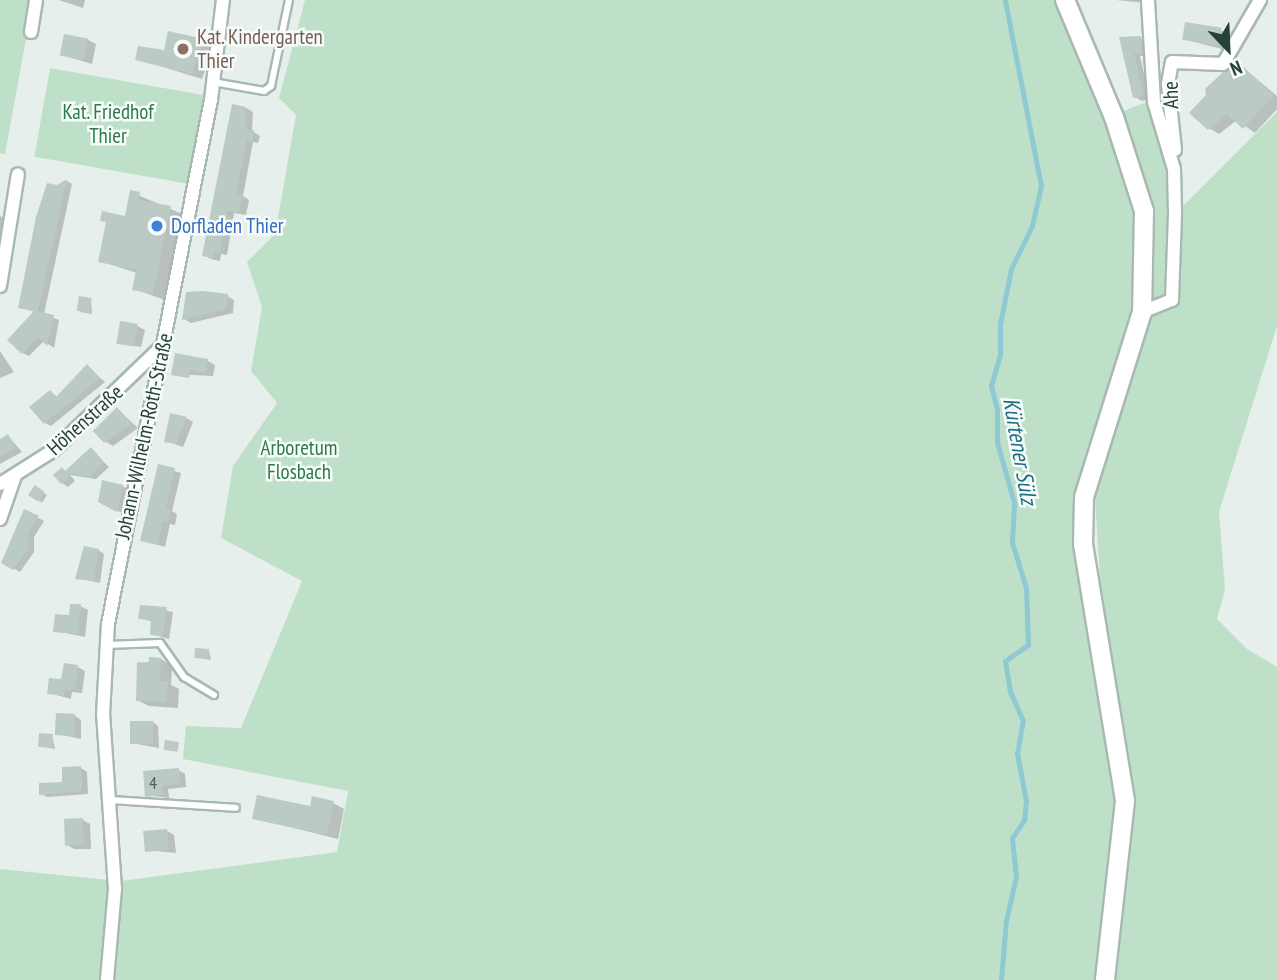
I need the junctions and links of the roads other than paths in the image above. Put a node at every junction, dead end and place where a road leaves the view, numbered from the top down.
1 (36, 0) edge
2 (223, 0) edge
3 (289, 0) edge
4 (1065, 0) edge
5 (1148, 0) edge
6 (1259, 0) edge
7 (31, 32) dead end
8 (213, 82) junction
9 (1174, 169) junction
10 (18, 174) dead end
11 (0, 286) edge
12 (1142, 312) junction
13 (162, 346) junction
14 (15, 476) junction
15 (0, 484) edge
16 (0, 519) edge
17 (106, 645) junction
18 (215, 695) dead end
19 (110, 800) junction
20 (236, 808) dead end
21 (107, 980) edge
22 (1105, 980) edge

1 - 7 street
2 - 8 street, Johann-Wilhelm-Roth-Straße
3 - 8 lane
4 - 12 main road
5 - 9 street, Ahe
6 - 9 street, Ahe
8 - 13 street, Johann-Wilhelm-Roth-Straße
9 - 12 street, Ahe
10 - 11 street
12 - 22 main road
13 - 14 street, Höhenstraße
13 - 17 street, Johann-Wilhelm-Roth-Straße
14 - 15 street, Höhenstraße
14 - 16 street
17 - 18 lane
17 - 19 street, Johann-Wilhelm-Roth-Straße
19 - 20 lane
19 - 21 street, Johann-Wilhelm-Roth-Straße

